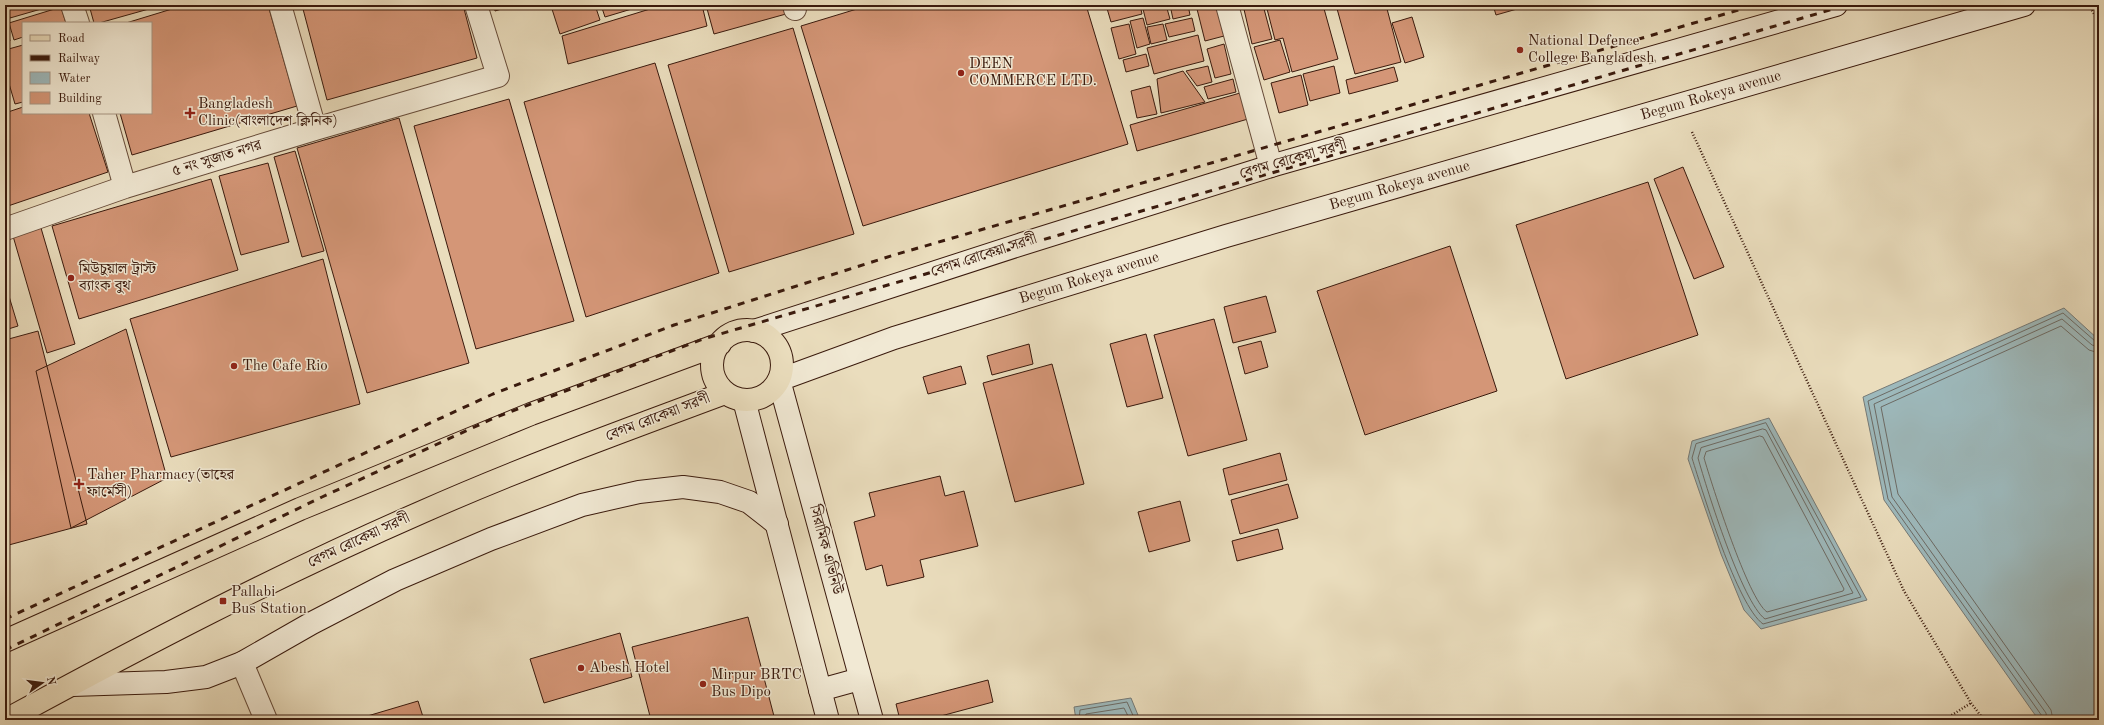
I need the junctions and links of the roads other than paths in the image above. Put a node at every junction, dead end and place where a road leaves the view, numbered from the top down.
1 (72, 5) edge
2 (280, 5) edge
3 (476, 5) edge
4 (1227, 5) edge
5 (1836, 5) edge
6 (2024, 5) edge
7 (78, 22) edge
8 (104, 114) edge
9 (315, 129) junction
10 (1270, 166) junction
11 (125, 187) junction
12 (5, 229) edge
13 (754, 331) junction
14 (720, 344) junction
15 (779, 380) junction
16 (735, 397) junction
17 (777, 524) junction
18 (5, 641) edge
19 (242, 663) junction
20 (860, 679) junction
21 (72, 685) junction
22 (820, 690) junction
23 (7, 713) edge
24 (266, 720) edge
25 (828, 720) edge
26 (872, 720) edge

1 - 7 main road
2 - 9 main road
3 - 9 main road, ৫ নং সুজাত নগর
4 - 10 main road
5 - 10 main road, বেগম রোকেয়া সরণী
6 - 15 main road, Begum Rokeya avenue
8 - 11 main road
9 - 11 main road, ৫ নং সুজাত নগর
10 - 13 main road, বেগম রোকেয়া সরণী
11 - 12 main road, ৫ নং সুজাত নগর
13 - 14 main road
13 - 15 main road
14 - 16 main road
14 - 18 main road
15 - 16 main road
15 - 20 main road, সিরামিক এভিনিউ
16 - 17 main road
16 - 21 main road, বেগম রোকেয়া সরণী
17 - 19 main road
17 - 22 main road
19 - 21 main road
19 - 24 main road
20 - 22 main road
20 - 26 main road, সিরামিক এভিনিউ
21 - 23 main road, বেগম রোকেয়া সরণী
22 - 25 main road

